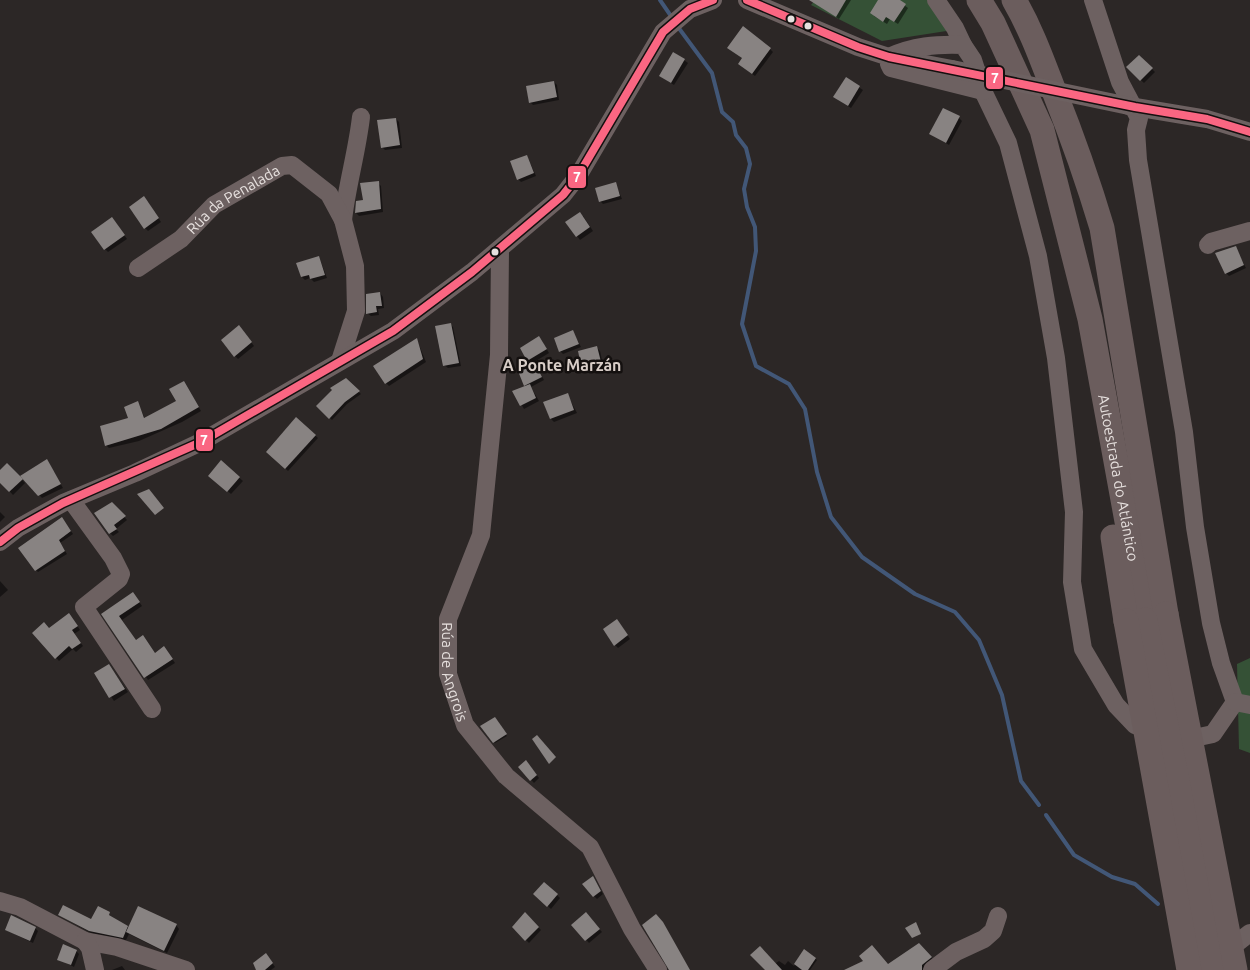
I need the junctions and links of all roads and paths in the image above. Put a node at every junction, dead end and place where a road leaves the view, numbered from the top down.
1 (713, 0) edge
2 (747, 0) edge
3 (936, 0) edge
4 (979, 0) edge
5 (1014, 0) edge
6 (1093, 0) edge
7 (962, 46) junction
8 (889, 57) junction
9 (983, 91) junction
10 (1132, 106) junction
11 (361, 117) dead end
12 (1250, 132) edge
13 (343, 220) junction
14 (1250, 231) edge
15 (1208, 246) dead end
16 (500, 249) junction
17 (138, 268) dead end
18 (340, 361) junction
19 (71, 500) junction
20 (0, 542) edge
21 (1146, 619) junction
22 (1242, 704) edge
23 (152, 709) dead end
24 (0, 901) edge
25 (998, 916) dead end
26 (1250, 933) edge
27 (85, 941) junction
28 (95, 970) edge
29 (186, 970) edge
30 (658, 970) edge
31 (932, 970) edge
32 (1189, 970) edge
33 (1211, 970) edge
34 (1220, 970) edge
35 (1235, 970) edge

1 - 16 street
2 - 8 street
3 - 7 street
4 - 21 highway, Autoestrada do Atlántico
5 - 21 highway, Autoestrada do Atlántico
6 - 10 street
7 - 8 street
7 - 9 street
8 - 9 street
8 - 10 street, bridge
9 - 22 street
10 - 12 street
10 - 22 street
11 - 13 street, Rúa da Penalada
13 - 17 street, Rúa da Penalada
13 - 18 street, Rúa da Penalada
14 - 15 street
16 - 18 street
16 - 30 street, Rúa de Angrois
18 - 19 street
19 - 20 street
19 - 23 street
21 - 32 highway, bridge
21 - 33 highway, Autoestrada do Atlántico, bridge
21 - 35 highway, Autoestrada do Atlántico, bridge
24 - 27 street
25 - 31 street
26 - 34 street
27 - 28 street
27 - 29 street

